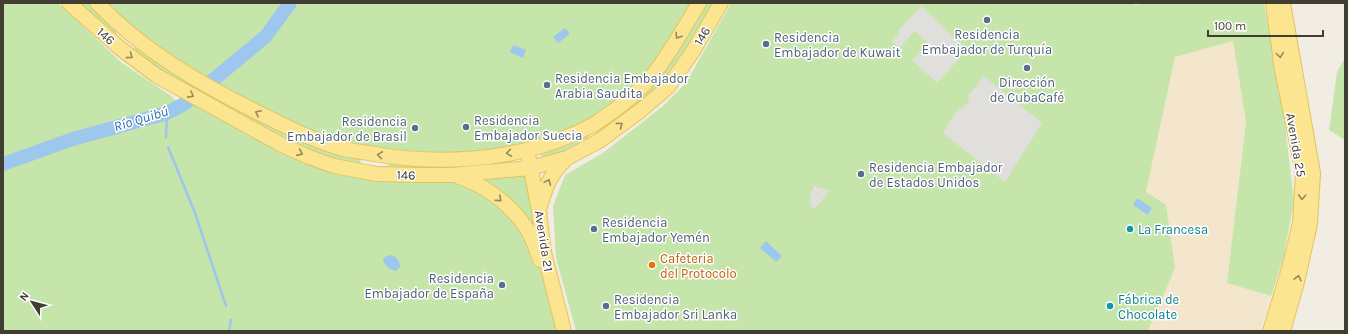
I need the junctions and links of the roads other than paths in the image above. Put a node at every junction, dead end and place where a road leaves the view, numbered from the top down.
1 (69, 3) edge
2 (97, 3) edge
3 (699, 3) edge
4 (721, 3) edge
5 (1273, 3) edge
6 (1282, 3) edge
7 (592, 126) junction
8 (599, 141) junction
9 (527, 151) junction
10 (567, 158) junction
11 (530, 168) junction
12 (452, 175) junction
13 (539, 211) junction
14 (552, 288) junction
15 (564, 331) edge
16 (1270, 331) edge
17 (1283, 331) edge

1 -> 12 main road, 146
9 -> 2 main road, 146
3 -> 7 main road, 146
8 -> 4 main road, 146
5 -> 16 main road, Avenida 25
17 -> 6 main road, Avenida 25
7 - 8 main road
7 - 9 main road, 146
8 - 10 main road, 146
9 - 11 main road, Avenida 21
10 - 11 main road, 146
13 -> 10 main road
11 - 12 main road, 146
11 - 13 main road, Avenida 21
12 -> 14 main road
13 - 14 main road, Avenida 21
14 - 15 main road, Avenida 21

